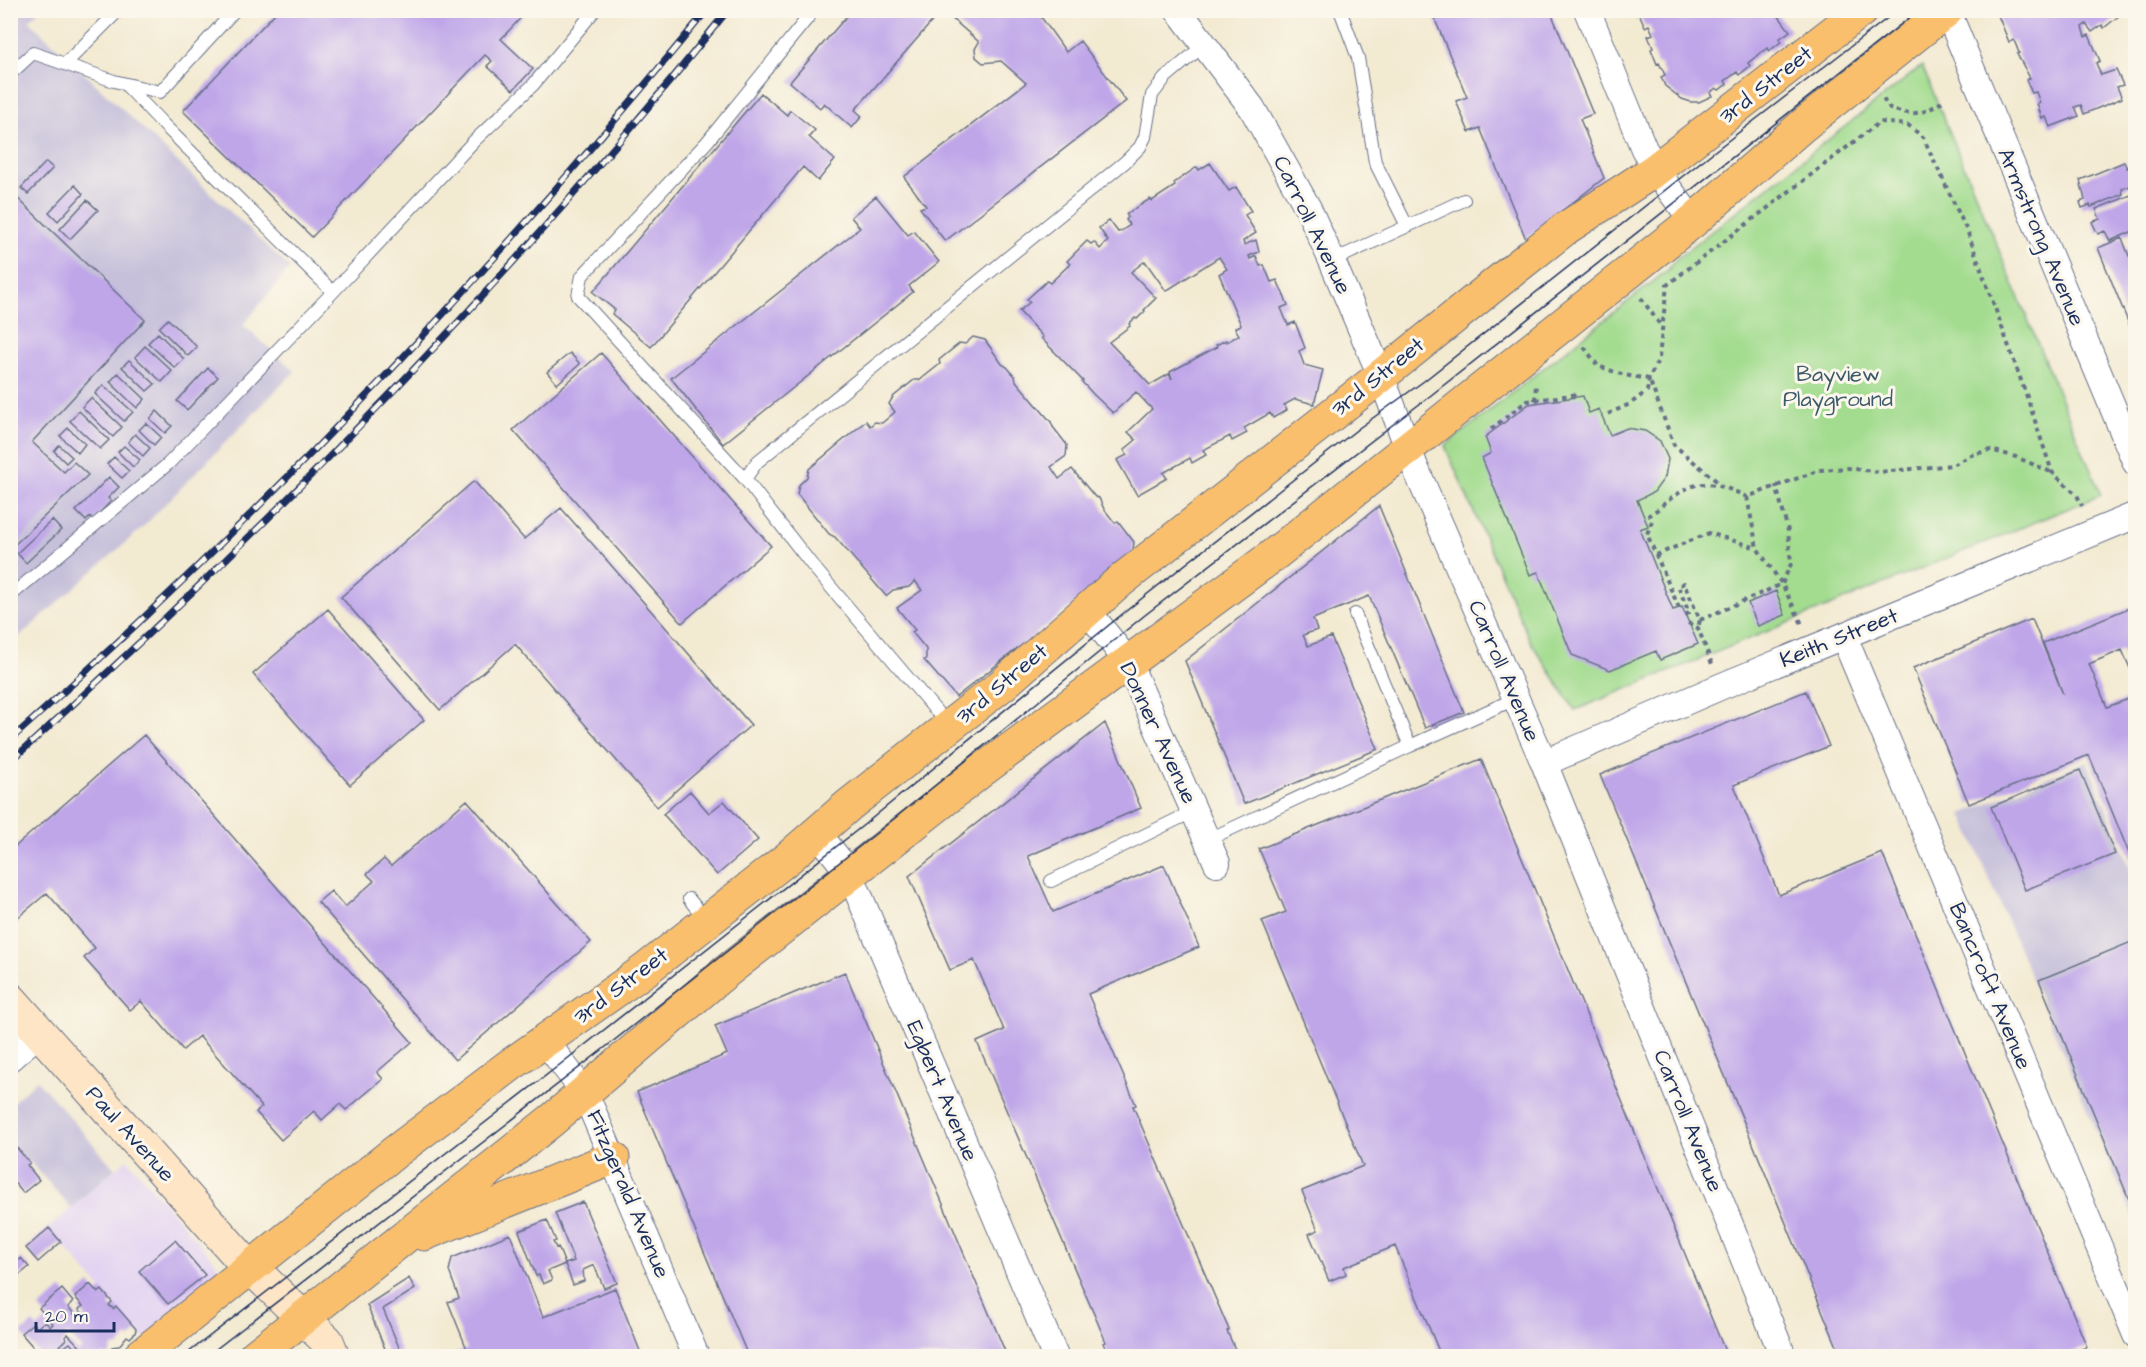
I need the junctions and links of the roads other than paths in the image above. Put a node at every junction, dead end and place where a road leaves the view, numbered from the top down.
1 (119, 10) edge
2 (235, 10) edge
3 (595, 10) edge
4 (814, 10) edge
5 (1178, 10) edge
6 (1340, 10) edge
7 (1587, 10) edge
8 (1862, 10) edge
9 (1947, 10) edge
10 (1204, 45) junction
11 (65, 64) junction
12 (10, 74) edge
13 (125, 84) junction
14 (1655, 170) junction
15 (1464, 200) dead end
16 (1693, 221) junction
17 (1407, 226) junction
18 (1332, 261) junction
19 (333, 292) junction
20 (1381, 376) junction
21 (1408, 447) junction
22 (2136, 463) edge
23 (746, 479) junction
24 (2136, 514) edge
25 (10, 596) edge
26 (1087, 610) junction
27 (1355, 614) dead end
28 (1844, 637) junction
29 (1128, 662) junction
30 (1517, 698) junction
31 (950, 728) junction
32 (1410, 746) junction
33 (1544, 763) junction
34 (1194, 811) junction
35 (817, 832) junction
36 (1212, 852) joint
37 (850, 874) junction
38 (1051, 881) dead end
39 (10, 999) edge
40 (40, 1032) junction
41 (545, 1041) junction
42 (10, 1058) edge
43 (585, 1093) junction
44 (612, 1158) junction
45 (389, 1249) junction
46 (251, 1269) junction
47 (304, 1317) junction
48 (2136, 1335) edge
49 (140, 1356) edge
50 (255, 1356) edge
51 (333, 1356) edge
52 (696, 1356) edge
53 (1055, 1356) edge
54 (1783, 1356) edge

1 - 11 lane
2 - 13 lane
3 - 19 lane
4 - 23 lane
5 - 10 street, Carroll Avenue
6 - 17 lane
7 - 14 street
8 - 14 main road, 3rd Street
9 - 16 main road
9 - 22 street, Armstrong Avenue
10 - 18 street, Carroll Avenue
10 - 23 lane
11 - 12 lane
11 - 13 lane
13 - 19 lane
14 - 16 street
14 - 20 main road, 3rd Street
15 - 17 lane
16 - 21 main road
17 - 18 lane
18 - 20 street, Carroll Avenue
19 - 25 lane
20 - 21 street, Carroll Avenue
20 - 26 main road, 3rd Street
21 - 29 main road
21 - 30 street, Carroll Avenue
23 - 31 lane
24 - 28 street, Keith Street
26 - 29 street, Donner Avenue
26 - 31 main road, 3rd Street
27 - 32 lane
28 - 33 street, Keith Street
28 - 48 street, Bancroft Avenue
29 - 34 street, Donner Avenue
29 - 37 main road
30 - 32 lane
30 - 33 street, Carroll Avenue
31 - 35 main road, 3rd Street
32 - 36 lane
33 - 54 street, Carroll Avenue
34 - 36 street, Donner Avenue
34 - 38 lane
35 - 37 street, Egbert Avenue
35 - 41 main road, 3rd Street
37 - 43 main road
37 - 53 street, Egbert Avenue
39 - 40 main road, Paul Avenue
40 - 42 street
40 - 46 main road, Paul Avenue
41 - 43 street, Fitzgerald Avenue
41 - 46 main road, 3rd Street
43 - 44 street, Fitzgerald Avenue
43 - 45 main road
44 - 45 main road
44 - 52 street, Fitzgerald Avenue
45 - 47 main road
46 - 47 main road, Paul Avenue
46 - 49 main road, 3rd Street
47 - 50 main road
47 - 51 main road, Paul Avenue

